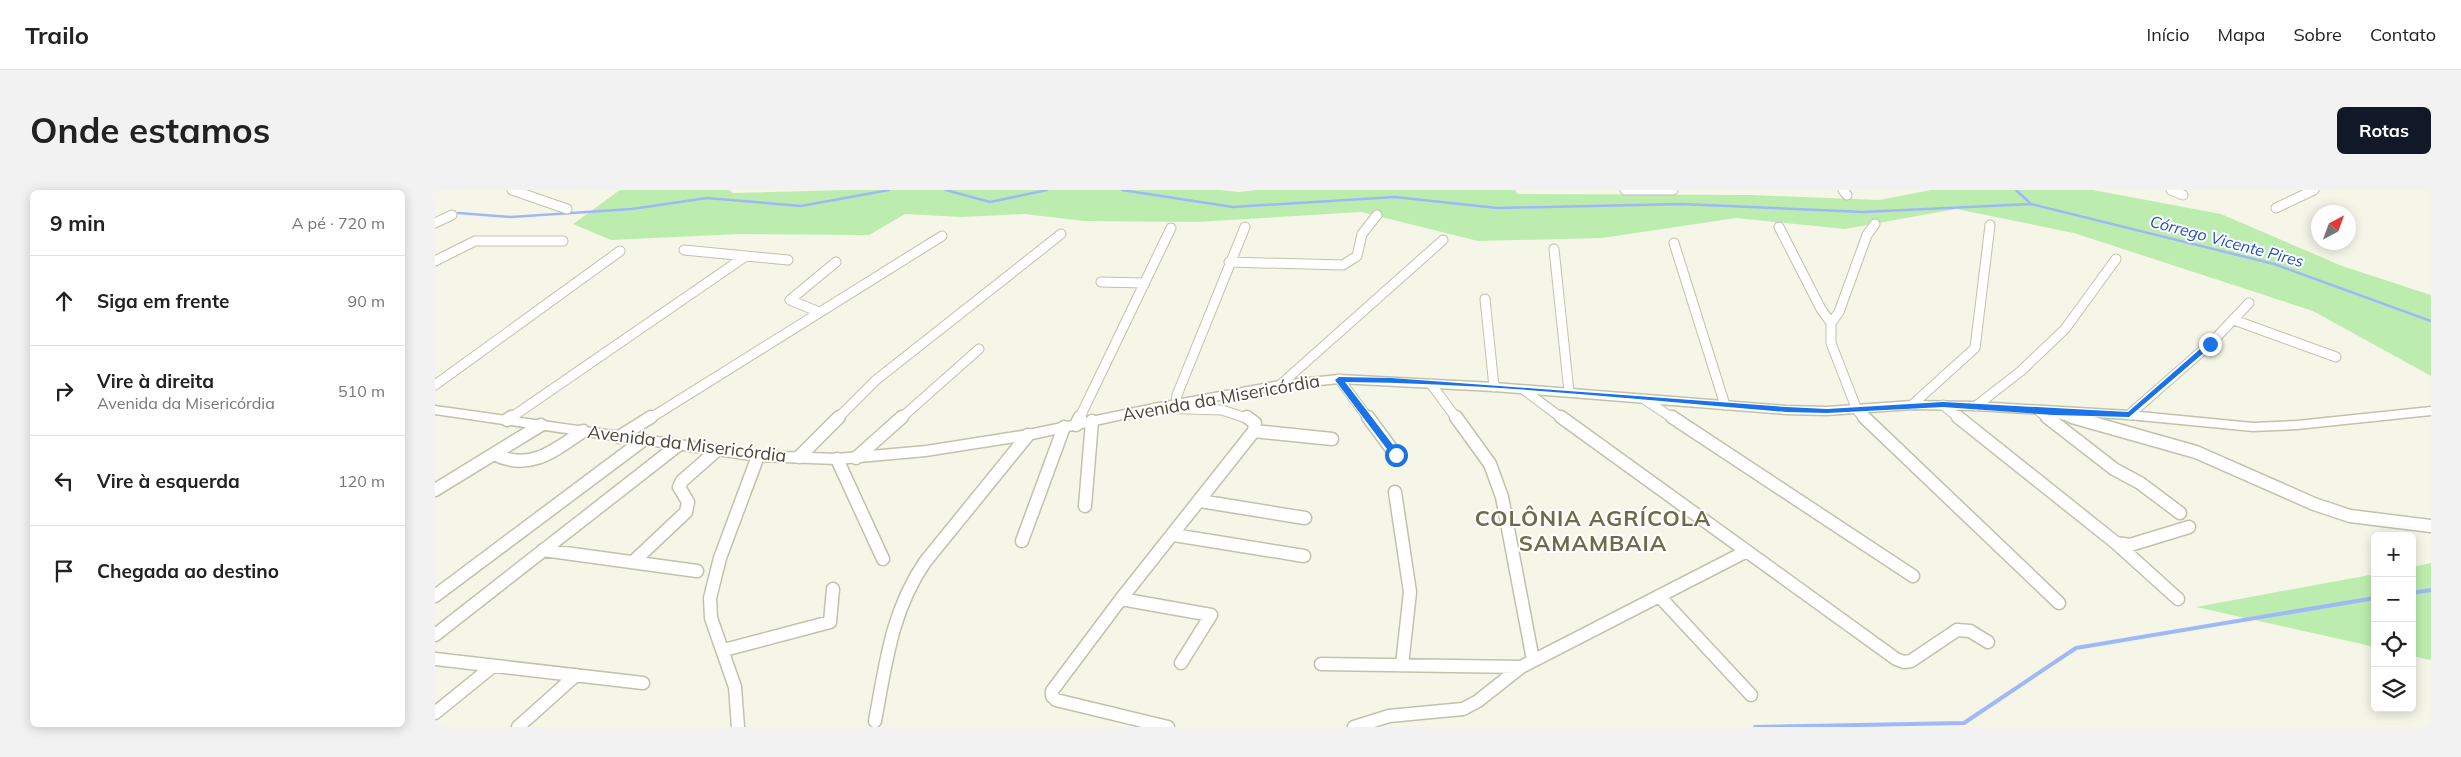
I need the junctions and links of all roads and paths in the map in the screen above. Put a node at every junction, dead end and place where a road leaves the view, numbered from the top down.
1 (512, 190) edge
2 (1625, 190) edge
3 (1673, 190) edge
4 (2171, 190) edge
5 (2314, 190) edge
6 (2183, 195) dead end
7 (2275, 208) dead end
8 (567, 209) dead end
9 (452, 215) dead end
10 (1377, 215) dead end
11 (435, 223) edge
12 (1875, 224) dead end
13 (1990, 225) dead end
14 (1245, 227) dead end
15 (1779, 227) dead end
16 (1171, 228) dead end
17 (1061, 234) dead end
18 (942, 236) dead end
19 (1443, 240) dead end
20 (563, 241) dead end
21 (1674, 243) dead end
22 (1554, 248) dead end
23 (684, 250) dead end
24 (620, 251) dead end
25 (746, 256) junction
26 (2116, 259) dead end
27 (787, 260) dead end
28 (435, 261) edge
29 (836, 262) dead end
30 (1229, 262) junction
31 (1101, 282) dead end
32 (1145, 283) junction
33 (1485, 300) dead end
34 (2249, 303) dead end
35 (819, 312) junction
36 (2233, 320) junction
37 (1831, 323) junction
38 (979, 348) dead end
39 (2336, 357) dead end
40 (1339, 380) junction
41 (1280, 384) junction
42 (1431, 384) junction
43 (435, 385) edge
44 (1493, 387) junction
45 (1524, 390) junction
46 (1569, 392) junction
47 (1644, 399) junction
48 (1176, 404) junction
49 (1725, 405) junction
50 (1912, 405) junction
51 (1943, 405) junction
52 (1976, 406) junction
53 (1154, 408) junction
54 (435, 410) edge
55 (1857, 410) junction
56 (2431, 410) edge
57 (2047, 412) junction
58 (2129, 415) junction
59 (507, 420) junction
60 (1092, 421) junction
61 (541, 425) junction
62 (1070, 426) junction
63 (1253, 431) junction
64 (583, 432) junction
65 (1028, 435) junction
66 (619, 437) junction
67 (1332, 440) dead end
68 (642, 441) junction
69 (677, 446) junction
70 (716, 451) junction
71 (494, 454) junction
72 (1396, 455) dead end
73 (758, 456) junction
74 (799, 457) junction
75 (837, 458) junction
76 (856, 458) junction
77 (435, 490) edge
78 (1395, 492) dead end
79 (1199, 501) junction
80 (1085, 506) dead end
81 (2180, 513) dead end
82 (1305, 518) dead end
83 (2431, 526) edge
84 (2189, 527) dead end
85 (1174, 535) junction
86 (1021, 541) dead end
87 (2116, 543) junction
88 (543, 550) junction
89 (1745, 552) junction
90 (1304, 556) dead end
91 (883, 559) dead end
92 (633, 562) junction
93 (697, 571) dead end
94 (1913, 576) dead end
95 (833, 589) dead end
96 (435, 596) edge
97 (1659, 596) junction
98 (1121, 599) junction
99 (2178, 599) dead end
100 (2059, 602) dead end
101 (435, 635) edge
102 (1988, 642) dead end
103 (724, 650) junction
104 (435, 659) edge
105 (1533, 660) junction
106 (1181, 663) dead end
107 (1321, 664) dead end
108 (1402, 665) junction
109 (493, 666) junction
110 (1521, 667) junction
111 (576, 675) junction
112 (643, 683) dead end
113 (1751, 695) dead end
114 (435, 713) edge
115 (875, 722) dead end
116 (518, 727) edge
117 (738, 727) edge
118 (1168, 727) edge
119 (1354, 727) edge

1 - 8 street
2 - 3 street
4 - 6 street
5 - 7 street
9 - 11 street
10 - 30 street
12 - 37 street
13 - 50 street
14 - 30 street
15 - 37 street
16 - 32 street
17 - 74 street
18 - 35 street
19 - 41 street
20 - 28 street
21 - 49 street
22 - 46 street
23 - 25 street
24 - 43 street
25 - 27 street
25 - 59 street
26 - 52 street
29 - 35 street
30 - 48 street
31 - 32 street
32 - 62 street
33 - 44 street
34 - 36 street
35 - 66 street
36 - 39 street
36 - 58 street
37 - 55 street
38 - 76 street
40 - 41 street, Avenida da Misericórdia
40 - 42 street, Avenida da Misericórdia
40 - 72 street
41 - 48 street, Avenida da Misericórdia
42 - 44 street, Avenida da Misericórdia
42 - 105 street
44 - 45 street, Avenida da Misericórdia
45 - 46 street, Avenida da Misericórdia
45 - 89 street
46 - 47 street, Avenida da Misericórdia
47 - 49 street, Avenida da Misericórdia
47 - 94 street
48 - 53 street, Avenida da Misericórdia
49 - 55 street, Avenida da Misericórdia
50 - 51 street, Avenida da Misericórdia
50 - 55 street, Avenida da Misericórdia
51 - 52 street, Avenida da Misericórdia
51 - 87 street
52 - 57 street, Avenida da Misericórdia
53 - 60 street, Avenida da Misericórdia
53 - 63 street
54 - 59 street, Avenida da Misericórdia
55 - 100 street
56 - 58 street, Avenida da Misericórdia
57 - 58 street, Avenida da Misericórdia
57 - 81 street
57 - 83 street
59 - 61 street, Avenida da Misericórdia
60 - 62 street, Avenida da Misericórdia
60 - 80 street
61 - 64 street, Avenida da Misericórdia
61 - 71 street
62 - 65 street, Avenida da Misericórdia
62 - 86 street
63 - 67 street
63 - 79 street
64 - 66 street, Avenida da Misericórdia
64 - 71 street
65 - 76 street, Avenida da Misericórdia
65 - 115 street
66 - 68 street, Avenida da Misericórdia
68 - 69 street, Avenida da Misericórdia
68 - 96 street
69 - 70 street, Avenida da Misericórdia
69 - 88 street
70 - 73 street, Avenida da Misericórdia
70 - 92 street
71 - 77 street
73 - 74 street, Avenida da Misericórdia
73 - 103 street
74 - 75 street, Avenida da Misericórdia
75 - 76 street, Avenida da Misericórdia
75 - 91 street
78 - 108 street
79 - 82 street
79 - 85 street
84 - 87 street
85 - 90 street
85 - 98 street
87 - 99 street
88 - 92 street
88 - 101 street
89 - 97 street
89 - 102 street
92 - 93 street
95 - 103 street
97 - 105 street
97 - 113 street
98 - 106 street
98 - 118 street
103 - 117 street
104 - 109 street
105 - 110 street
107 - 108 street
108 - 110 street
109 - 111 street
109 - 114 street
110 - 119 street
111 - 112 street
111 - 116 street

